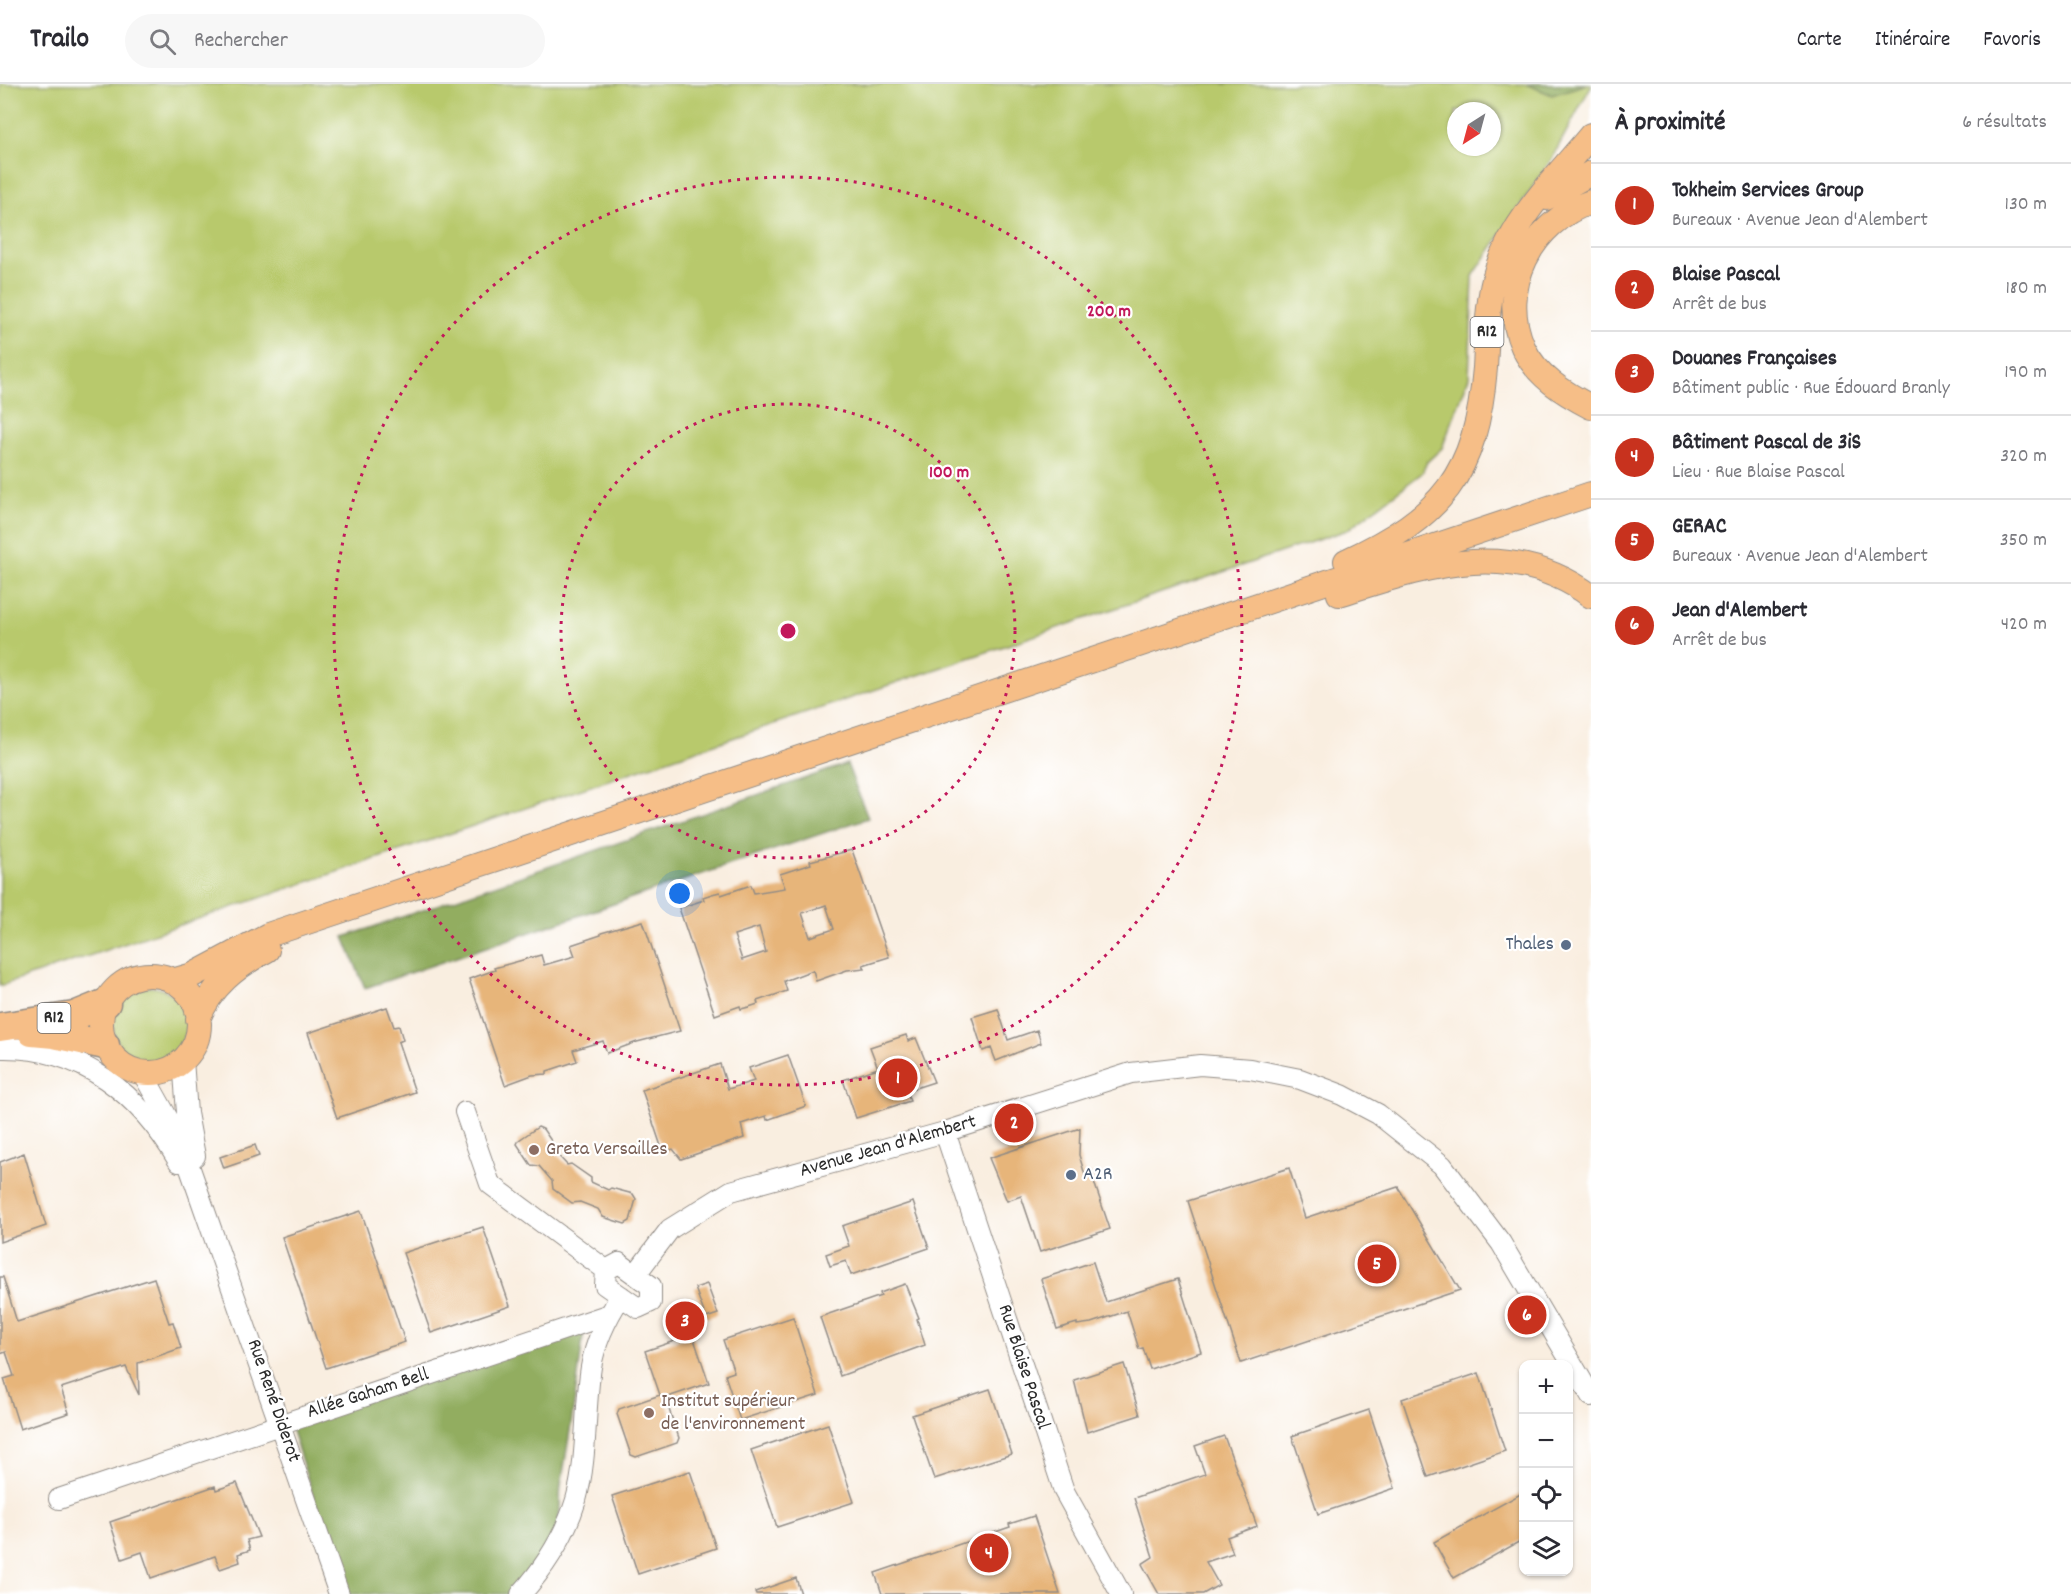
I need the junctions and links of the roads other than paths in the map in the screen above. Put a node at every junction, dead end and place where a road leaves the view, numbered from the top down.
1 (1591, 135) edge
2 (1591, 173) edge
3 (1591, 202) edge
4 (1534, 205) junction
5 (1591, 407) edge
6 (1591, 494) edge
7 (1591, 596) edge
8 (1248, 606) junction
9 (1156, 640) junction
10 (305, 923) junction
11 (172, 981) junction
12 (106, 1003) junction
13 (198, 1019) junction
14 (0, 1027) edge
15 (0, 1034) edge
16 (105, 1045) junction
17 (0, 1048) edge
18 (183, 1060) junction
19 (142, 1072) junction
20 (465, 1112) dead end
21 (945, 1132) junction
22 (206, 1209) junction
23 (606, 1270) junction
24 (636, 1274) junction
25 (621, 1296) junction
26 (609, 1314) junction
27 (1591, 1396) edge
28 (280, 1423) junction
29 (59, 1499) dead end
30 (339, 1594) edge
31 (521, 1594) edge
32 (1121, 1594) edge

1 - 4 main road, R12
2 - 4 main road
3 - 5 main road, R12
4 - 8 main road, R12
6 - 8 main road, R12
7 - 9 main road, R12
8 - 9 main road, R12
9 - 10 main road, R12
10 - 11 main road, R12
10 - 13 main road
11 - 12 main road
11 - 13 main road
12 - 14 highway, R12
12 - 16 main road
13 - 18 main road
15 - 16 highway
16 - 19 main road
17 - 22 street
18 - 19 main road
18 - 22 street
19 - 22 street
20 - 23 street
21 - 24 street, Avenue Jean d'Alembert
21 - 27 street, Avenue Jean d'Alembert
21 - 32 street, Rue Blaise Pascal
22 - 28 street, Rue René Diderot
23 - 24 street
23 - 25 street
24 - 25 street
25 - 26 street
26 - 28 street, Allée Gaham Bell
26 - 31 street
28 - 29 street, Allée Gaham Bell
28 - 30 street, Rue René Diderot

